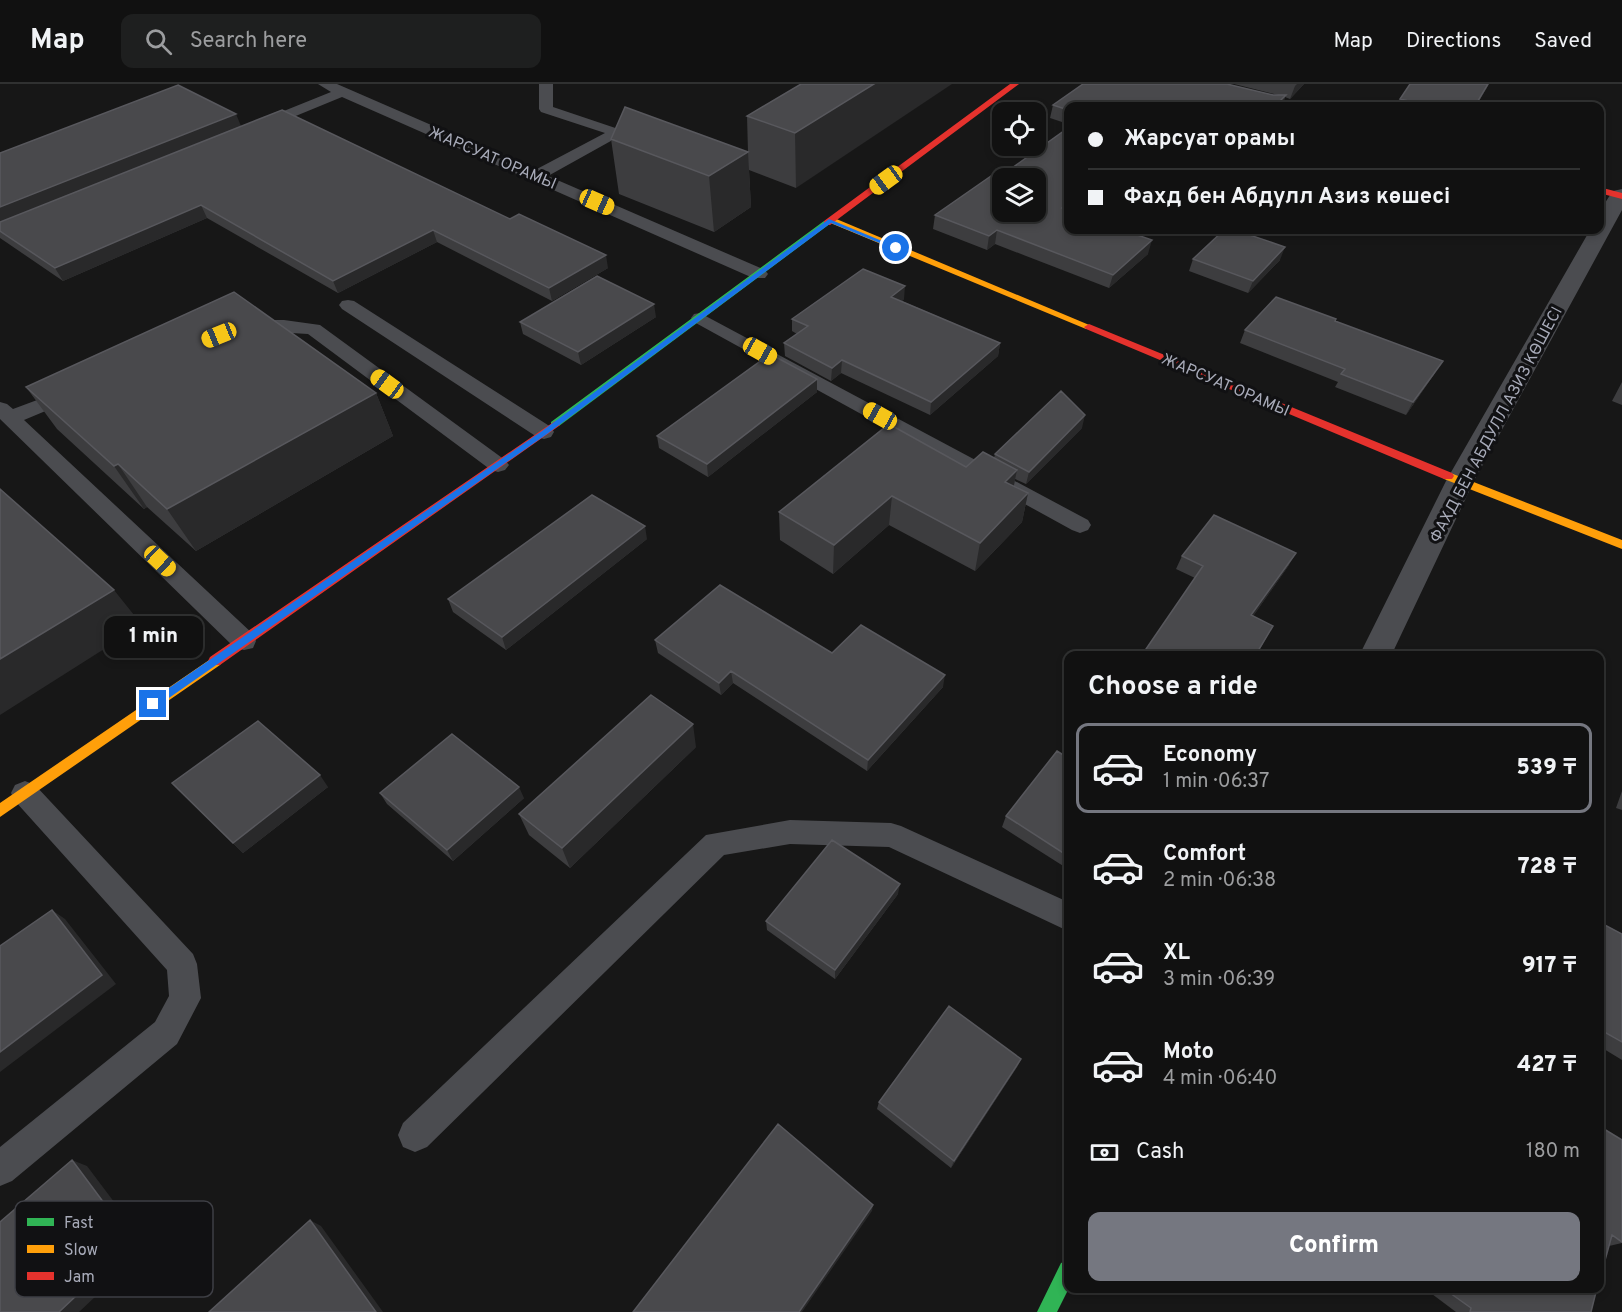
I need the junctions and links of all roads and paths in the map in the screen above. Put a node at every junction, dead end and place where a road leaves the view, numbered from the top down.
1 (325, 84) edge
2 (546, 84) edge
3 (1015, 84) edge
4 (1204, 84) edge
5 (342, 92) junction
6 (1273, 102) edge
7 (243, 132) edge
8 (617, 132) junction
9 (661, 149) edge
10 (536, 176) junction
11 (1614, 194) edge
12 (1604, 213) edge
13 (831, 220) junction
14 (1593, 234) edge
15 (759, 274) junction
16 (348, 305) dead end
17 (700, 318) junction
18 (229, 331) edge
19 (87, 387) edge
20 (5, 413) edge
21 (544, 432) junction
22 (498, 465) junction
23 (1460, 481) junction
24 (1080, 525) dead end
25 (1622, 545) edge
26 (244, 640) junction
27 (1377, 651) edge
28 (25, 793) junction
29 (0, 811) edge
30 (1064, 915) edge
31 (415, 1135) dead end
32 (0, 1169) edge
33 (1064, 1278) edge
34 (1047, 1312) edge

1 - 5 lane, ЖАРСУАТ ОРАМЫ
2 - 8 lane
3 - 13 street
4 - 6 street
5 - 7 lane
5 - 10 lane, ЖАРСУАТ ОРАМЫ
8 - 9 lane
8 - 10 lane
10 - 15 lane, ЖАРСУАТ ОРАМЫ
11 - 12 street, ФАХД БЕН АБДУЛЛ АЗИЗ КӨШЕСІ
13 - 15 street
13 - 23 street, ЖАРСУАТ ОРАМЫ
14 - 23 street, ФАХД БЕН АБДУЛЛ АЗИЗ КӨШЕСІ
15 - 17 street
16 - 21 lane
17 - 21 street
17 - 24 lane
18 - 22 lane
19 - 20 lane
20 - 26 lane
21 - 22 street
22 - 26 street
23 - 25 street, ЖАРСУАТ ОРАМЫ
23 - 27 street, ФАХД БЕН АБДУЛЛ АЗИЗ КӨШЕСІ
26 - 28 street
28 - 29 street
28 - 32 lane
30 - 31 lane
33 - 34 street

